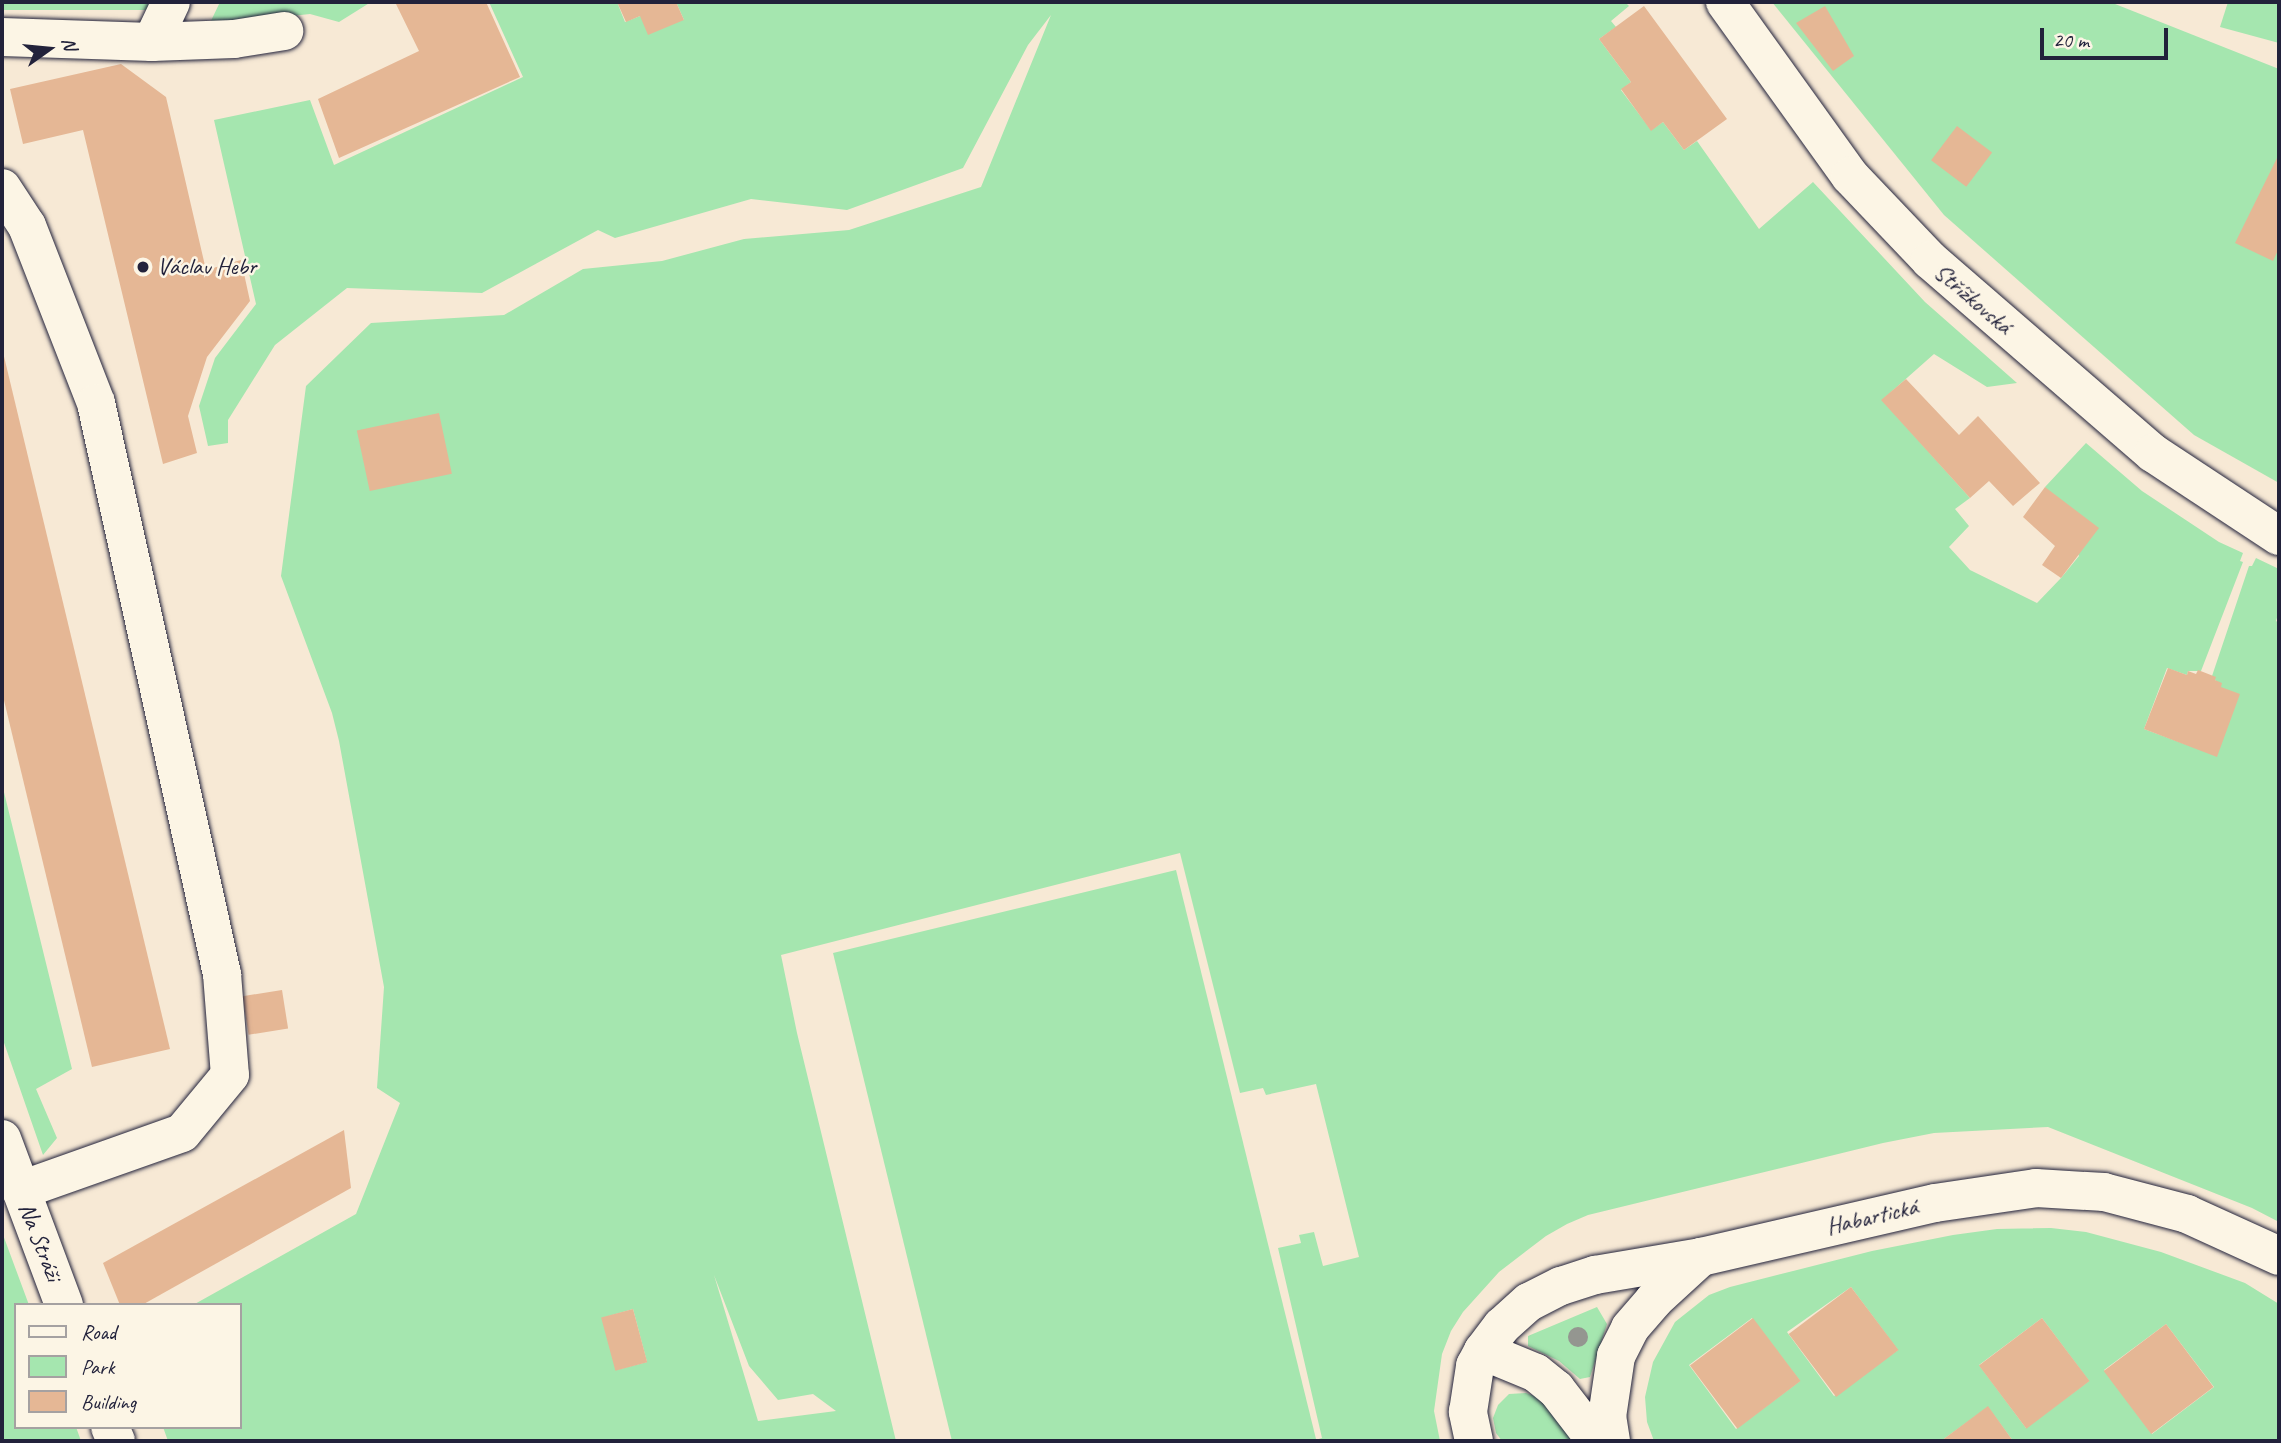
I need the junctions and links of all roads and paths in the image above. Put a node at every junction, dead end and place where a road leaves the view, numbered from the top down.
1 (171, 2) edge
2 (1725, 2) edge
3 (284, 31) dead end
4 (2, 37) edge
5 (152, 42) junction
6 (2, 188) edge
7 (2279, 536) edge
8 (2, 1139) edge
9 (21, 1190) junction
10 (2279, 1256) edge
11 (1701, 1257) junction
12 (63, 1303) edge
13 (1483, 1351) junction
14 (1474, 1441) edge
15 (1596, 1441) edge
16 (1611, 1441) edge

1 - 5 street
2 - 7 street, Střížkovská
3 - 5 street
4 - 5 street
6 - 9 street
8 - 9 street, Na Stráži
9 - 12 street, Na Stráži
10 - 11 street, Habartická
11 - 13 street, Habartická
11 - 16 street
13 - 14 street
13 - 15 street

